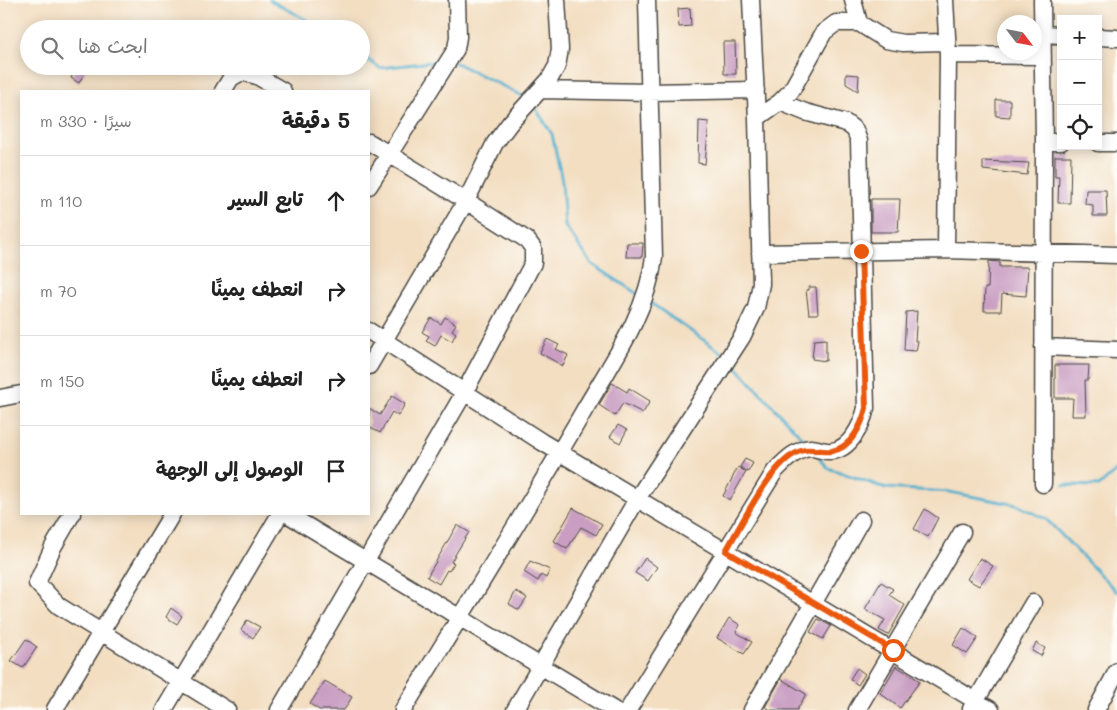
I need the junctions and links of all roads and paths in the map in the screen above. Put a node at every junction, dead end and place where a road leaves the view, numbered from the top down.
1 (457, 0) edge
2 (558, 0) edge
3 (647, 0) edge
4 (751, 0) edge
5 (853, 0) edge
6 (945, 0) edge
7 (1042, 0) edge
8 (1042, 15) edge
9 (859, 23) junction
10 (1042, 34) joint
11 (1057, 35) edge
12 (1102, 37) edge
13 (1117, 38) edge
14 (947, 49) junction
15 (1043, 56) junction
16 (236, 75) edge
17 (253, 75) edge
18 (224, 90) edge
19 (281, 90) edge
20 (540, 90) junction
21 (756, 90) junction
22 (650, 92) junction
23 (780, 102) junction
24 (757, 118) junction
25 (1044, 142) junction
26 (1057, 142) edge
27 (370, 143) edge
28 (1102, 143) edge
29 (1117, 143) edge
30 (388, 154) junction
31 (370, 184) edge
32 (466, 201) junction
33 (946, 250) junction
34 (861, 251) junction
35 (1044, 252) junction
36 (760, 253) junction
37 (1117, 256) edge
38 (370, 332) edge
39 (384, 340) junction
40 (1043, 348) junction
41 (1117, 350) edge
42 (370, 364) edge
43 (464, 393) junction
44 (20, 394) edge
45 (0, 398) edge
46 (560, 453) junction
47 (1043, 484) dead end
48 (637, 499) junction
49 (71, 515) edge
50 (171, 515) edge
51 (279, 515) edge
52 (289, 515) edge
53 (861, 520) dead end
54 (962, 532) dead end
55 (726, 551) junction
56 (366, 563) junction
57 (814, 602) junction
58 (1033, 603) dead end
59 (459, 618) junction
60 (100, 632) junction
61 (893, 650) junction
62 (540, 667) junction
63 (1117, 672) edge
64 (182, 682) junction
65 (973, 705) edge
66 (55, 710) edge
67 (164, 710) edge
68 (227, 710) edge
69 (279, 710) edge
70 (403, 710) edge
71 (515, 710) edge
72 (614, 710) edge
73 (628, 710) edge
74 (752, 710) edge
75 (857, 710) edge
76 (992, 710) edge
77 (1096, 710) edge

1 - 30 street
2 - 20 street
3 - 22 street
4 - 21 street
5 - 9 street
6 - 14 street
7 - 8 street
9 - 14 street
9 - 23 street
10 - 11 street
10 - 15 street
12 - 13 street
14 - 15 street
14 - 33 street
15 - 25 street
16 - 18 street
17 - 19 street
20 - 22 street
20 - 32 street
21 - 22 street
21 - 24 street
22 - 46 street
23 - 24 street
23 - 34 street
24 - 36 street
25 - 26 street
25 - 35 street
27 - 30 street
28 - 29 street
30 - 31 street
30 - 32 street
32 - 39 street
32 - 43 street
33 - 34 street
33 - 35 street
34 - 36 street
34 - 55 street
35 - 37 street
35 - 40 street
36 - 48 street
38 - 39 street
39 - 42 street
39 - 43 street
40 - 41 street
40 - 47 street
43 - 46 street
43 - 56 street
44 - 45 street
46 - 48 street
46 - 59 street
48 - 55 street
48 - 62 street
49 - 60 street
50 - 60 street
51 - 64 street
52 - 56 street
53 - 57 street
54 - 61 street
55 - 57 street
55 - 73 street
56 - 59 street
56 - 69 street
57 - 61 street
57 - 74 street
58 - 65 street
59 - 62 street
59 - 70 street
60 - 64 street
60 - 66 street
61 - 65 street
61 - 75 street
62 - 71 street
62 - 72 street
63 - 77 street
64 - 67 street
64 - 68 street
65 - 76 street

